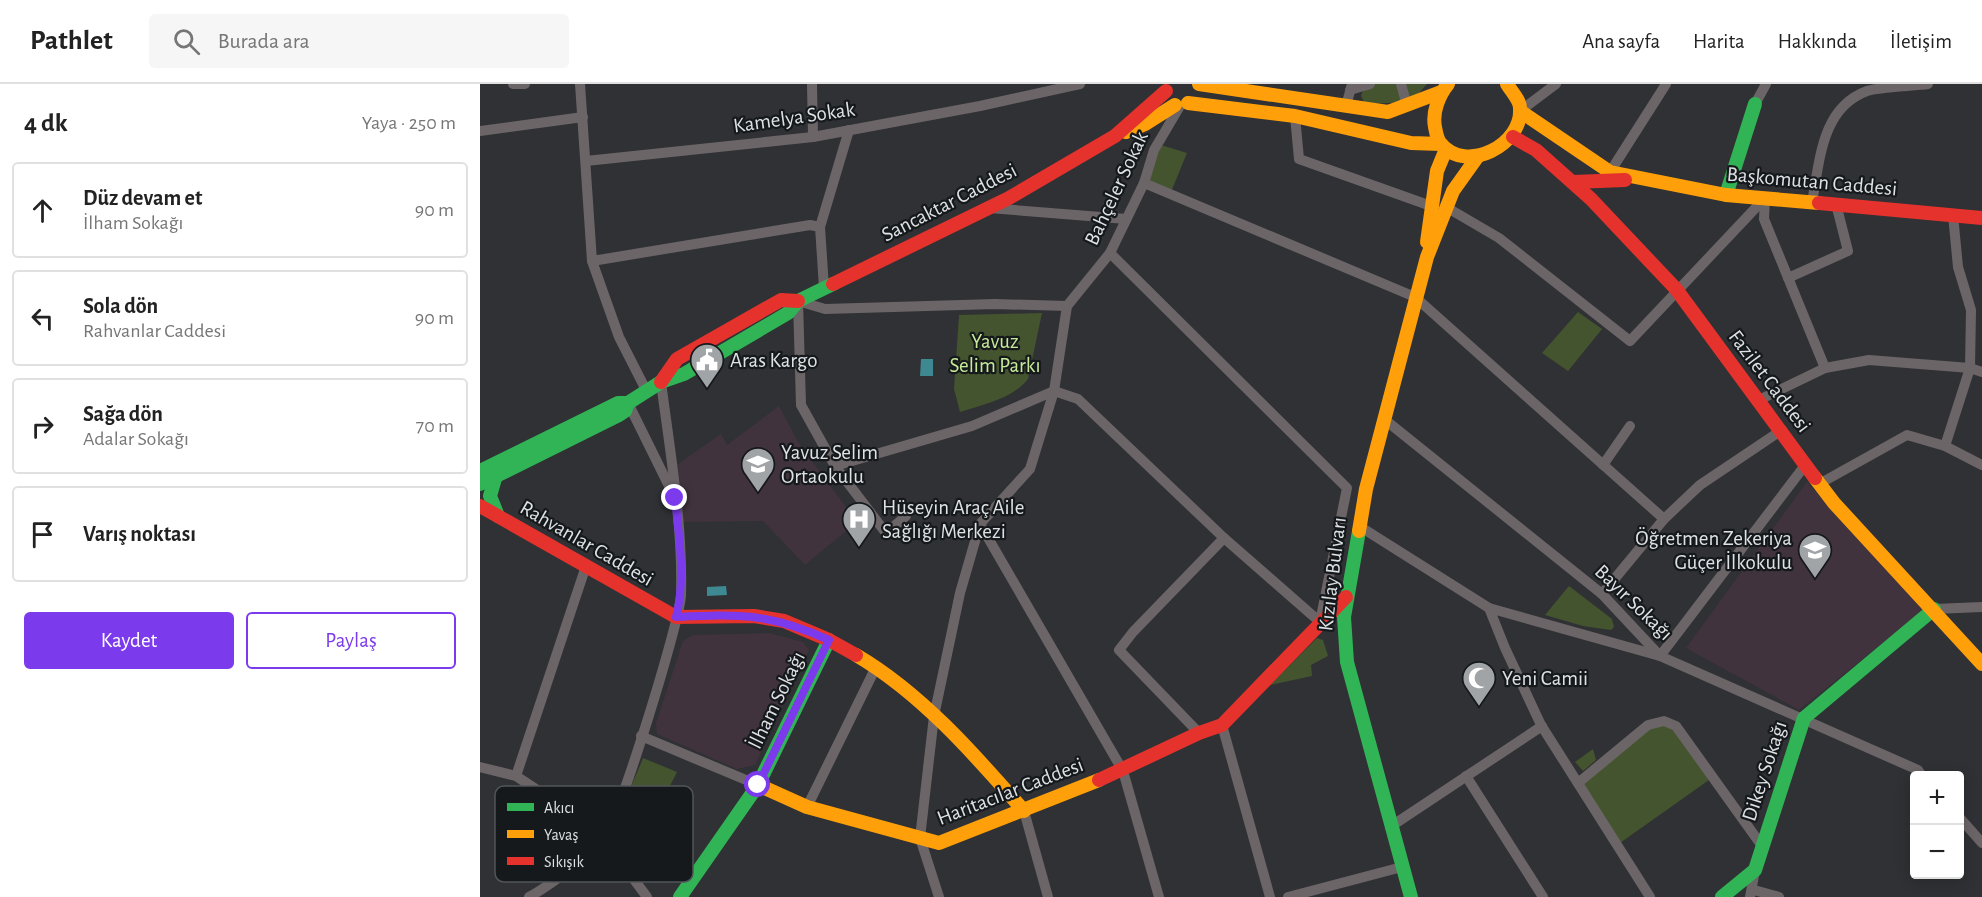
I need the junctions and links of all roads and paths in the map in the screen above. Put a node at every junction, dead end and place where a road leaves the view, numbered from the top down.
1 (525, 84) edge
2 (580, 84) edge
3 (812, 84) edge
4 (1080, 84) edge
5 (1191, 84) edge
6 (1199, 84) edge
7 (1370, 84) edge
8 (1401, 84) edge
9 (1508, 84) edge
10 (1556, 84) edge
11 (1666, 84) edge
12 (1766, 84) edge
13 (1928, 84) edge
14 (513, 85) edge
15 (1060, 87) edge
16 (1166, 87) edge
17 (1351, 87) edge
18 (1444, 88) edge
19 (1406, 102) dead end
20 (1755, 104) joint
21 (1181, 105) junction
22 (1346, 106) junction
23 (1520, 111) junction
24 (1295, 116) junction
25 (582, 117) junction
26 (849, 130) junction
27 (480, 131) edge
28 (1114, 136) junction
29 (813, 137) junction
30 (1512, 137) junction
31 (1443, 146) junction
32 (1478, 156) junction
33 (586, 161) junction
34 (1610, 172) junction
35 (1640, 180) junction
36 (1573, 182) junction
37 (1144, 183) junction
38 (1726, 195) junction
39 (1765, 198) junction
40 (1812, 202) junction
41 (1836, 204) junction
42 (1431, 206) junction
43 (1446, 207) junction
44 (988, 208) junction
45 (1953, 215) junction
46 (1982, 218) edge
47 (1126, 219) junction
48 (820, 227) junction
49 (1110, 253) junction
50 (1427, 257) junction
51 (592, 261) junction
52 (1788, 278) junction
53 (824, 288) junction
54 (1676, 289) junction
55 (1415, 297) junction
56 (798, 301) junction
57 (1067, 306) junction
58 (1825, 368) junction
59 (1970, 368) junction
60 (1982, 372) edge
61 (661, 382) junction
62 (1054, 391) junction
63 (646, 392) junction
64 (1759, 400) junction
65 (628, 403) junction
66 (1384, 419) junction
67 (1630, 426) dead end
68 (1782, 430) junction
69 (1945, 446) junction
70 (1806, 464) junction
71 (1603, 465) junction
72 (1982, 465) edge
73 (835, 466) junction
74 (480, 471) edge
75 (496, 475) junction
76 (480, 483) edge
77 (1819, 484) junction
78 (675, 498) junction
79 (480, 506) edge
80 (480, 515) edge
81 (498, 516) junction
82 (906, 516) dead end
83 (1665, 519) junction
84 (980, 524) junction
85 (1359, 526) junction
86 (1224, 538) junction
87 (586, 566) junction
88 (1602, 594) junction
89 (1346, 597) junction
90 (1982, 607) edge
91 (1489, 608) junction
92 (1934, 609) junction
93 (676, 617) junction
94 (1344, 617) junction
95 (1320, 622) junction
96 (829, 640) junction
97 (1344, 643) junction
98 (1660, 656) junction
99 (1982, 664) edge
100 (876, 668) junction
101 (934, 716) junction
102 (1804, 718) junction
103 (1222, 725) junction
104 (1542, 726) junction
105 (1199, 733) junction
106 (641, 736) junction
107 (480, 767) edge
108 (1123, 771) junction
109 (1919, 771) edge
110 (516, 776) junction
111 (1466, 776) junction
112 (1578, 783) junction
113 (758, 785) junction
114 (531, 786) edge
115 (625, 786) edge
116 (807, 807) junction
117 (1024, 811) junction
118 (1964, 823) edge
119 (1390, 827) junction
120 (920, 838) junction
121 (1982, 843) edge
122 (1762, 846) junction
123 (1402, 867) junction
124 (1755, 870) junction
125 (693, 878) edge
126 (549, 882) edge
127 (635, 882) edge
128 (690, 882) edge
129 (1752, 893) edge
130 (529, 897) edge
131 (647, 897) edge
132 (680, 897) edge
133 (939, 897) edge
134 (1048, 897) edge
135 (1159, 897) edge
136 (1270, 897) edge
137 (1288, 897) edge
138 (1411, 897) edge
139 (1543, 897) edge
140 (1650, 897) edge
141 (1722, 897) edge
142 (1779, 897) edge

1 - 14 street
2 - 25 street
3 - 29 street
4 - 15 street, Kamelya Sokak
5 - 21 street
6 - 22 street
7 - 17 street
8 - 19 street
9 - 23 street
10 - 23 street
11 - 34 street
12 - 20 street
13 - 40 street
15 - 26 street, Kamelya Sokak
16 - 21 street
16 - 28 street
17 - 22 street
18 - 22 street
18 - 31 street
20 - 38 street
21 - 24 street
21 - 28 street
21 - 37 street, Bahçeler Sokak
23 - 30 street
23 - 34 street, Başkomutan Caddesi
24 - 31 street
24 - 42 street
25 - 27 street
25 - 33 street
26 - 29 street, Kamelya Sokak
26 - 48 street
28 - 44 street, Sancaktar Caddesi
29 - 33 street, Kamelya Sokak
30 - 32 street
30 - 36 street, Fazilet Caddesi
31 - 32 street
31 - 42 street, Kızılay Bulvarı
32 - 43 street, Kızılay Bulvarı
33 - 51 street
34 - 35 street, Başkomutan Caddesi
35 - 36 street, Başkomutan Caddesi
35 - 38 street, Başkomutan Caddesi
36 - 54 street, Fazilet Caddesi
37 - 47 street, Bahçeler Sokak
37 - 55 street
38 - 39 street, Başkomutan Caddesi
39 - 40 street, Başkomutan Caddesi
39 - 52 street
39 - 54 street
40 - 41 street, Başkomutan Caddesi
41 - 45 street, Başkomutan Caddesi
41 - 52 street
42 - 50 street, Kızılay Bulvarı
43 - 50 street, Kızılay Bulvarı
43 - 54 street
44 - 47 street
44 - 53 street, Sancaktar Caddesi
45 - 46 street, Başkomutan Caddesi
45 - 59 street
47 - 49 street, Bahçeler Sokak
48 - 51 street
48 - 53 street
49 - 57 street, Bahçeler Sokak
49 - 95 street
50 - 55 street, Kızılay Bulvarı
51 - 63 street
52 - 58 street
53 - 56 street, Sancaktar Caddesi
54 - 64 street, Fazilet Caddesi
55 - 66 street, Kızılay Bulvarı
55 - 71 street
56 - 57 street
56 - 61 street, Sancaktar Caddesi
56 - 73 street
57 - 62 street
58 - 59 street
58 - 64 street
59 - 60 street
59 - 69 street
61 - 63 street
61 - 78 street
62 - 73 street
62 - 84 street
62 - 86 street
63 - 65 street
64 - 68 street, Fazilet Caddesi
65 - 74 street
65 - 75 street, Rahvanlar Caddesi
65 - 78 street
66 - 85 street, Kızılay Bulvarı
66 - 88 street, Bayır Sokağı
67 - 71 street
68 - 70 street, Fazilet Caddesi
68 - 83 street
69 - 72 street
69 - 77 street
70 - 77 street, Fazilet Caddesi
70 - 98 street
71 - 83 street
73 - 82 street
75 - 76 street, Rahvanlar Caddesi
75 - 81 street, Rahvanlar Caddesi
77 - 92 street, Fazilet Caddesi
78 - 93 street
79 - 81 street
80 - 81 street
81 - 87 street, Rahvanlar Caddesi
83 - 88 street
84 - 101 street
84 - 108 street
85 - 89 street, Kızılay Bulvarı
85 - 91 street
86 - 95 street
86 - 105 street
87 - 93 street, Rahvanlar Caddesi
87 - 110 street
88 - 98 street, Bayır Sokağı
89 - 94 street, Kızılay Bulvarı
89 - 95 street, Haritacılar Caddesi
90 - 92 street
91 - 98 street
91 - 104 street
92 - 99 street, Fazilet Caddesi
92 - 102 street, Dikey Sokağı
93 - 96 street
93 - 106 street
94 - 95 street
94 - 97 street, Kızılay Bulvarı
95 - 97 street
95 - 103 street, Haritacılar Caddesi
96 - 100 street
96 - 113 street, İlham Sokağı
97 - 119 street, Kızılay Bulvarı
98 - 102 street, Bayır Sokağı
100 - 101 street
100 - 116 street
101 - 117 street
101 - 120 street
102 - 109 street, Bayır Sokağı
102 - 122 street, Dikey Sokağı
103 - 105 street, Haritacılar Caddesi
103 - 136 street
104 - 111 street
104 - 112 street
105 - 108 street, Haritacılar Caddesi
106 - 113 street, Haritacılar Caddesi
106 - 115 street
107 - 110 street
108 - 117 street, Haritacılar Caddesi
108 - 135 street
110 - 114 street
111 - 119 street
111 - 139 street
112 - 122 street
112 - 140 street
113 - 116 street, Haritacılar Caddesi
113 - 125 street, İlham Sokağı
116 - 120 street, Haritacılar Caddesi
117 - 120 street, Haritacılar Caddesi
117 - 134 street
118 - 121 street
119 - 123 street, Kızılay Bulvarı
120 - 133 street
122 - 124 street, Dikey Sokağı
123 - 137 street
123 - 138 street, Kızılay Bulvarı
124 - 129 street, Dikey Sokağı
124 - 141 street
126 - 130 street
127 - 131 street
128 - 132 street, İlham Sokağı
129 - 142 street

